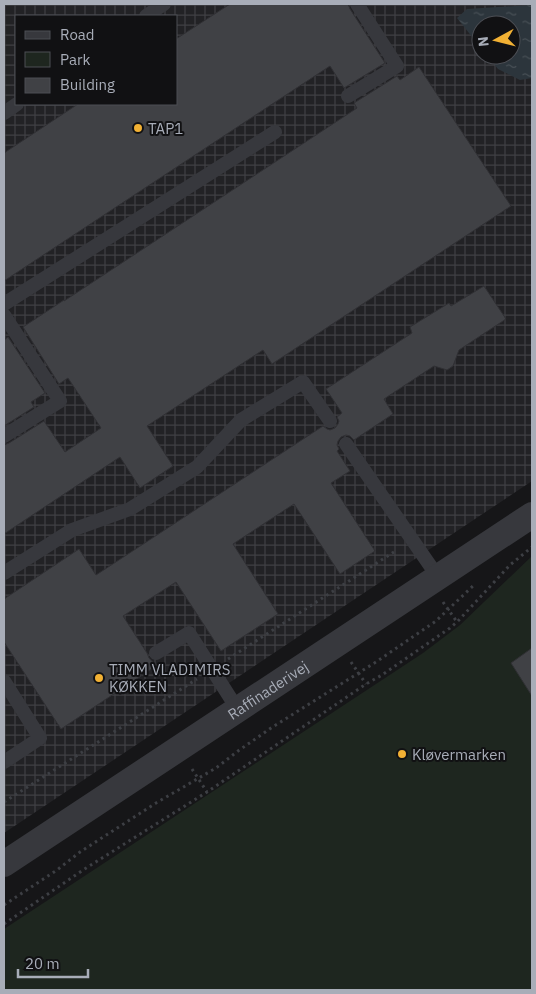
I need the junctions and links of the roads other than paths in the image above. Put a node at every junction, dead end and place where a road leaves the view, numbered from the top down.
1 (164, 4) edge
2 (357, 4) edge
3 (148, 15) edge
4 (348, 96) dead end
5 (16, 105) edge
6 (4, 113) edge
7 (275, 132) dead end
8 (4, 304) edge
9 (4, 315) edge
10 (330, 422) dead end
11 (4, 436) edge
12 (346, 444) dead end
13 (532, 515) edge
14 (4, 573) edge
15 (438, 577) junction
16 (156, 653) dead end
17 (4, 681) edge
18 (238, 710) junction
19 (4, 762) edge
20 (4, 864) edge

1 - 3 lane
2 - 4 lane
5 - 6 lane
7 - 8 lane
9 - 11 lane
10 - 14 lane
12 - 15 lane
13 - 15 street, Raffinaderivej
15 - 18 street, Raffinaderivej
16 - 18 lane
17 - 19 lane
18 - 20 street, Raffinaderivej

